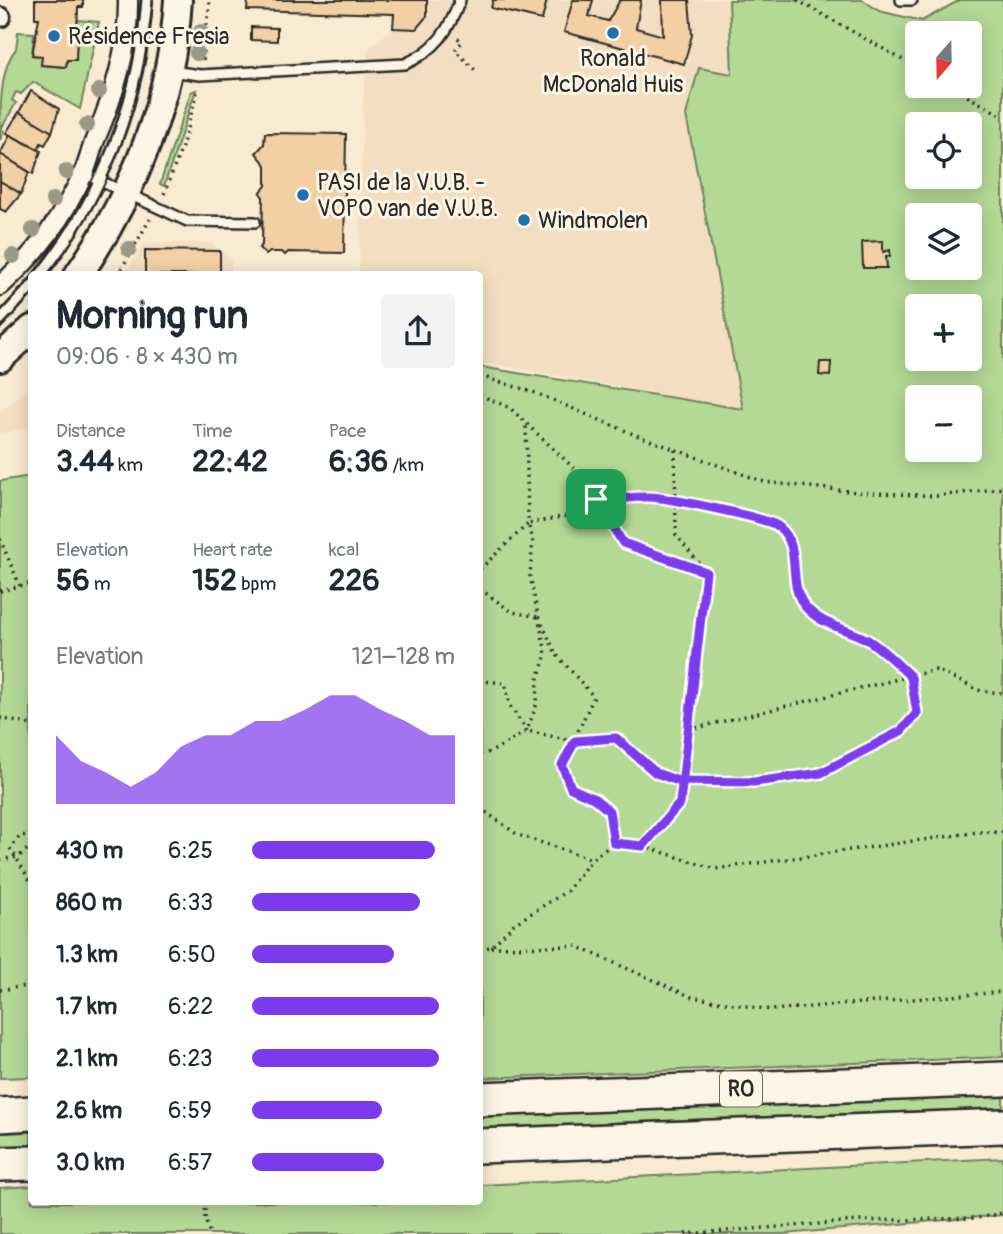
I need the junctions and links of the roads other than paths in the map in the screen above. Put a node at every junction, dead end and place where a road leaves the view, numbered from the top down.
1 (128, 0) edge
2 (147, 0) edge
3 (178, 0) edge
4 (460, 0) edge
5 (901, 0) edge
6 (912, 0) edge
7 (169, 70) junction
8 (92, 177) junction
9 (127, 193) junction
10 (255, 222) dead end
11 (43, 271) edge
12 (81, 271) edge
13 (0, 286) edge
14 (28, 290) edge
15 (0, 320) edge
16 (28, 333) edge
17 (0, 358) edge
18 (1003, 1079) edge
19 (483, 1099) edge
20 (28, 1114) edge
21 (0, 1115) edge
22 (1003, 1126) edge
23 (483, 1146) edge
24 (28, 1163) edge
25 (0, 1164) edge

1 - 8 street
2 - 8 lane
3 - 7 street
4 - 7 lane
5 - 6 lane
7 - 9 street
8 - 9 lane
8 - 11 lane
8 - 13 street
9 - 10 lane
9 - 12 street
14 - 15 lane
16 - 17 street
18 - 19 highway, R0
20 - 21 highway
22 - 23 highway, R0
24 - 25 highway

